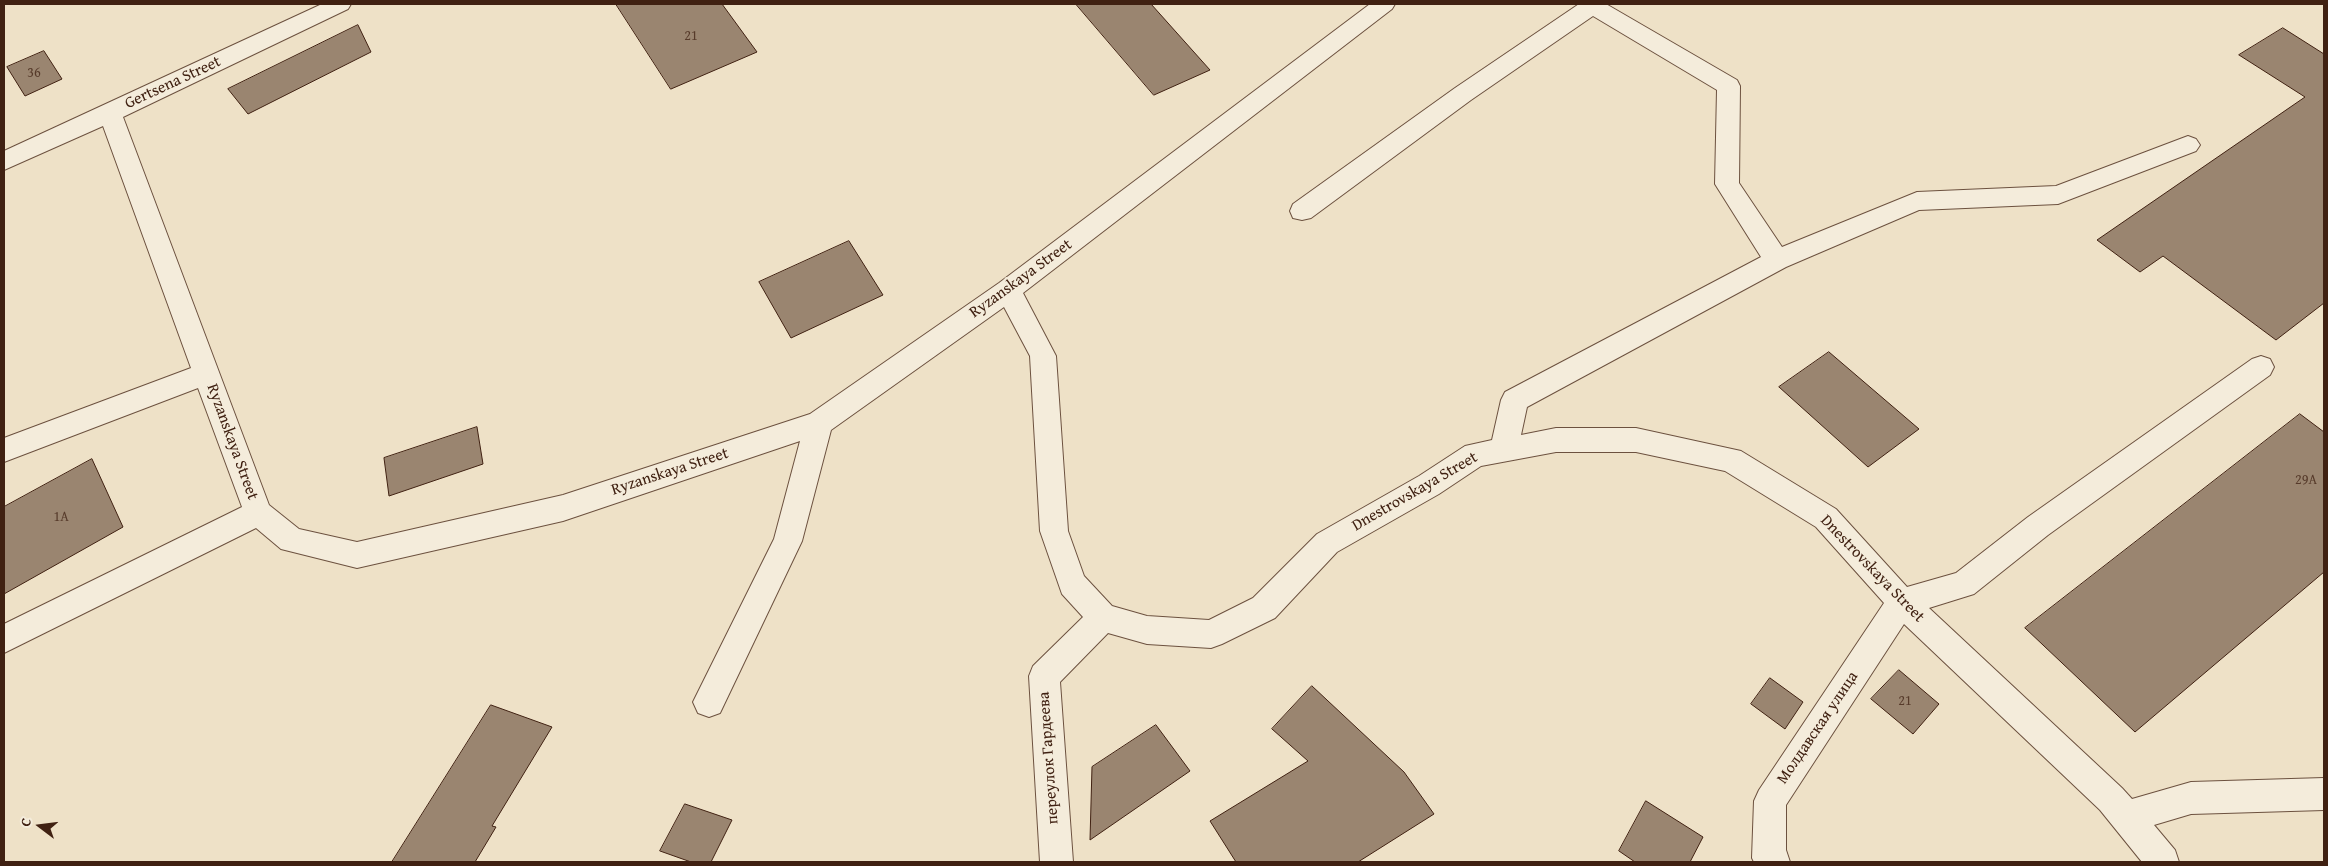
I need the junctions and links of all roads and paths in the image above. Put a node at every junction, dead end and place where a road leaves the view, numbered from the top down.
1 (340, 4) edge
2 (1384, 4) edge
3 (1593, 4) edge
4 (110, 113) junction
5 (2188, 145) dead end
6 (4, 161) edge
7 (1302, 210) dead end
8 (1777, 260) junction
9 (1008, 290) junction
10 (2261, 368) dead end
11 (207, 373) junction
12 (819, 422) junction
13 (4, 450) edge
14 (1504, 450) junction
15 (258, 513) junction
16 (1902, 602) junction
17 (1102, 618) junction
18 (4, 639) edge
19 (708, 702) dead end
20 (2324, 794) edge
21 (2126, 816) junction
22 (1056, 862) edge
23 (1774, 862) edge
24 (2163, 862) edge

1 - 4 street, Gertsena Street
2 - 9 street, Ryzanskaya Street
3 - 7 street
3 - 8 street
4 - 6 street, Gertsena Street
4 - 11 street, Ryzanskaya Street
5 - 8 street
8 - 14 street
9 - 12 street, Ryzanskaya Street
9 - 17 street
10 - 16 street
11 - 13 street
11 - 15 street, Ryzanskaya Street
12 - 15 street, Ryzanskaya Street
12 - 19 street
14 - 16 street, Dnestrovskaya Street
14 - 17 street, Dnestrovskaya Street
15 - 18 street
16 - 21 street, Dnestrovskaya Street
16 - 23 street, Молдавская улица
17 - 22 street, переулок Гардеева
20 - 21 street
21 - 24 street, Dnestrovskaya Street

